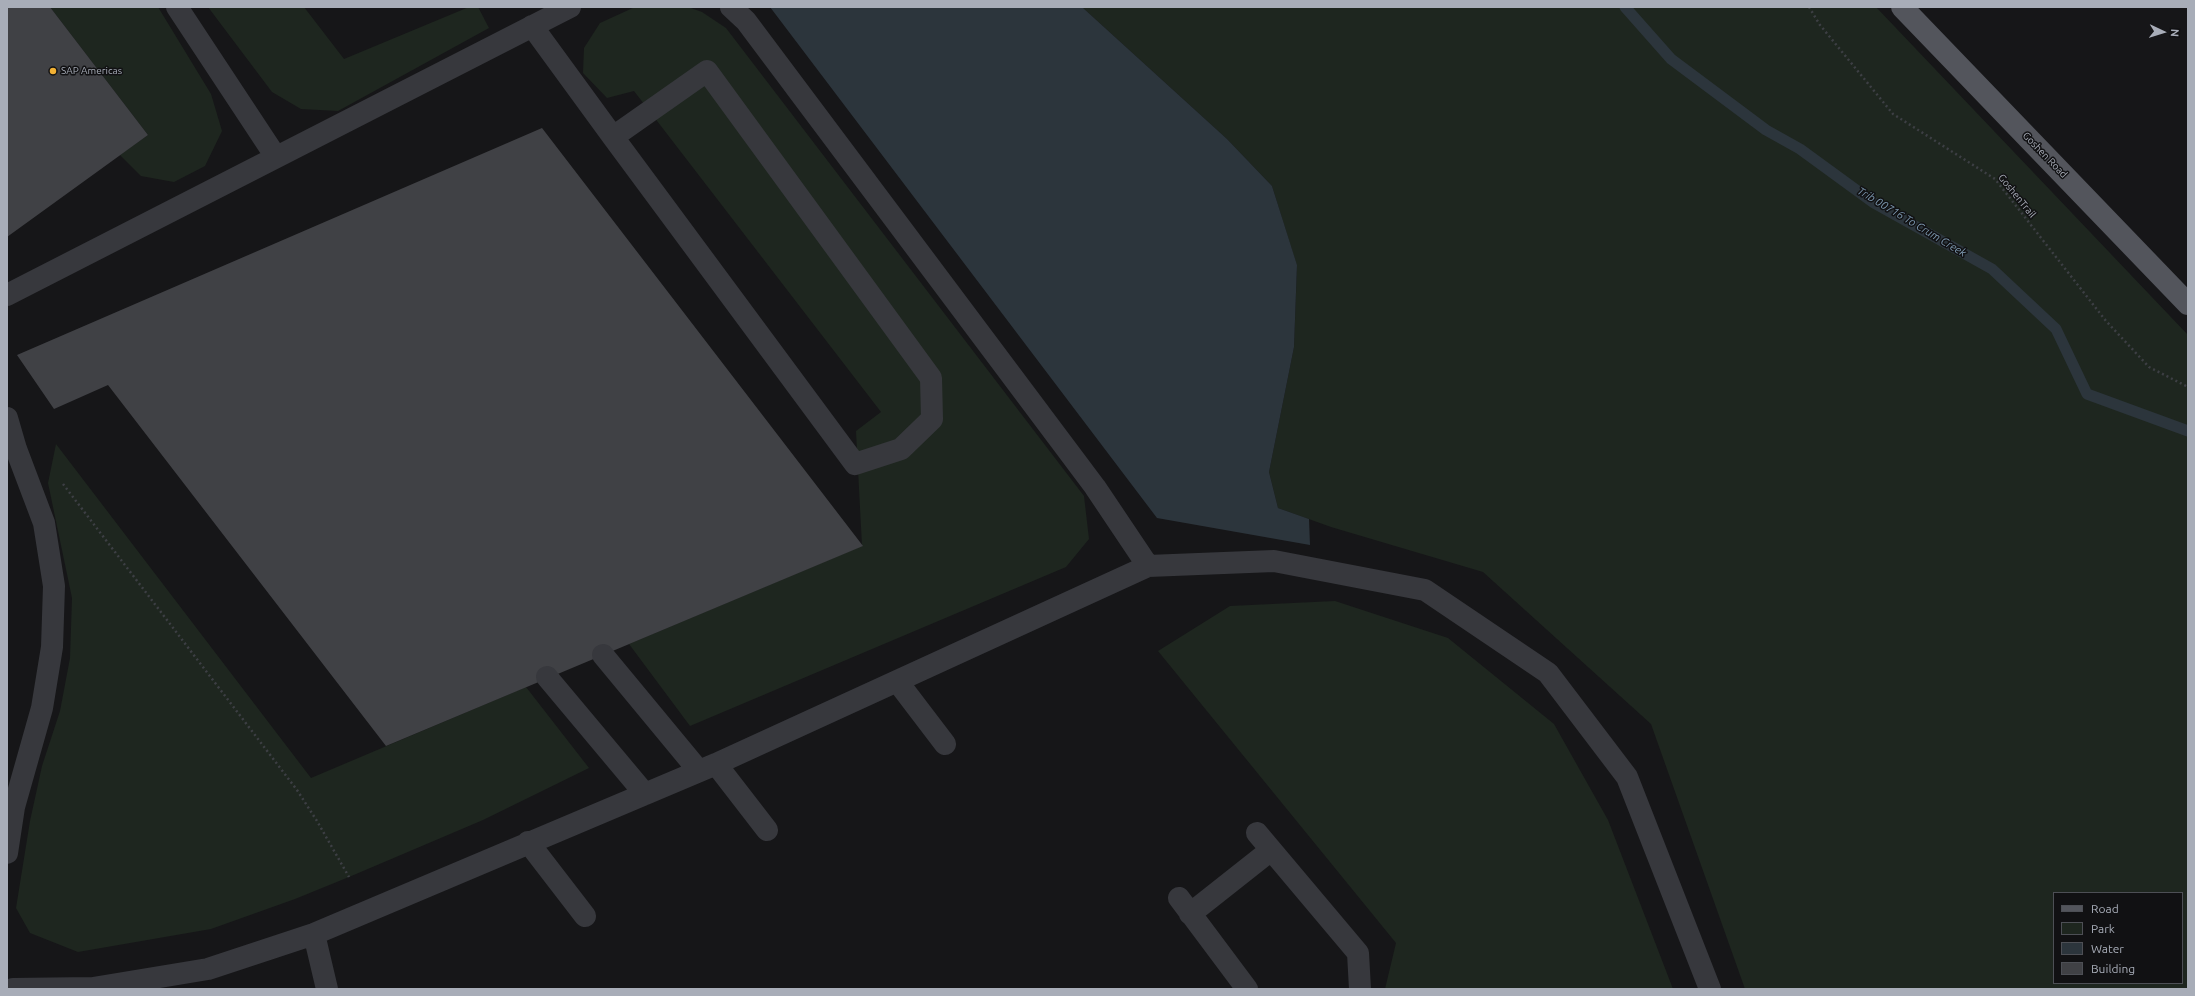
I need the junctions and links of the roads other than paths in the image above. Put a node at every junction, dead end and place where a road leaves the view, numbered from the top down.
1 (177, 7) edge
2 (570, 7) edge
3 (731, 7) edge
4 (1902, 7) edge
5 (532, 26) junction
6 (613, 137) junction
7 (276, 157) junction
8 (7, 294) edge
9 (2188, 304) edge
10 (7, 418) edge
11 (11, 451) edge
12 (1148, 566) junction
13 (603, 654) dead end
14 (547, 677) dead end
15 (897, 681) junction
16 (945, 744) dead end
17 (708, 768) junction
18 (645, 794) junction
19 (767, 830) dead end
20 (1257, 833) dead end
21 (528, 842) junction
22 (1271, 850) junction
23 (7, 853) edge
24 (585, 916) dead end
25 (314, 934) junction
26 (13, 989) edge
27 (327, 989) edge
28 (1247, 989) edge
29 (1360, 989) edge
30 (1710, 989) edge

1 - 7 lane
2 - 5 lane
3 - 12 lane
4 - 9 main road, Goshen Road
5 - 6 lane
5 - 7 lane
6 - 6 lane
7 - 8 lane
10 - 11 lane
11 - 23 lane
12 - 15 lane
12 - 30 lane
13 - 17 lane
14 - 18 lane
15 - 16 lane
15 - 17 lane
17 - 18 lane
17 - 19 lane
18 - 21 lane
20 - 22 lane
21 - 24 lane
21 - 25 lane
22 - 28 lane
22 - 29 lane
25 - 26 lane
25 - 27 lane

